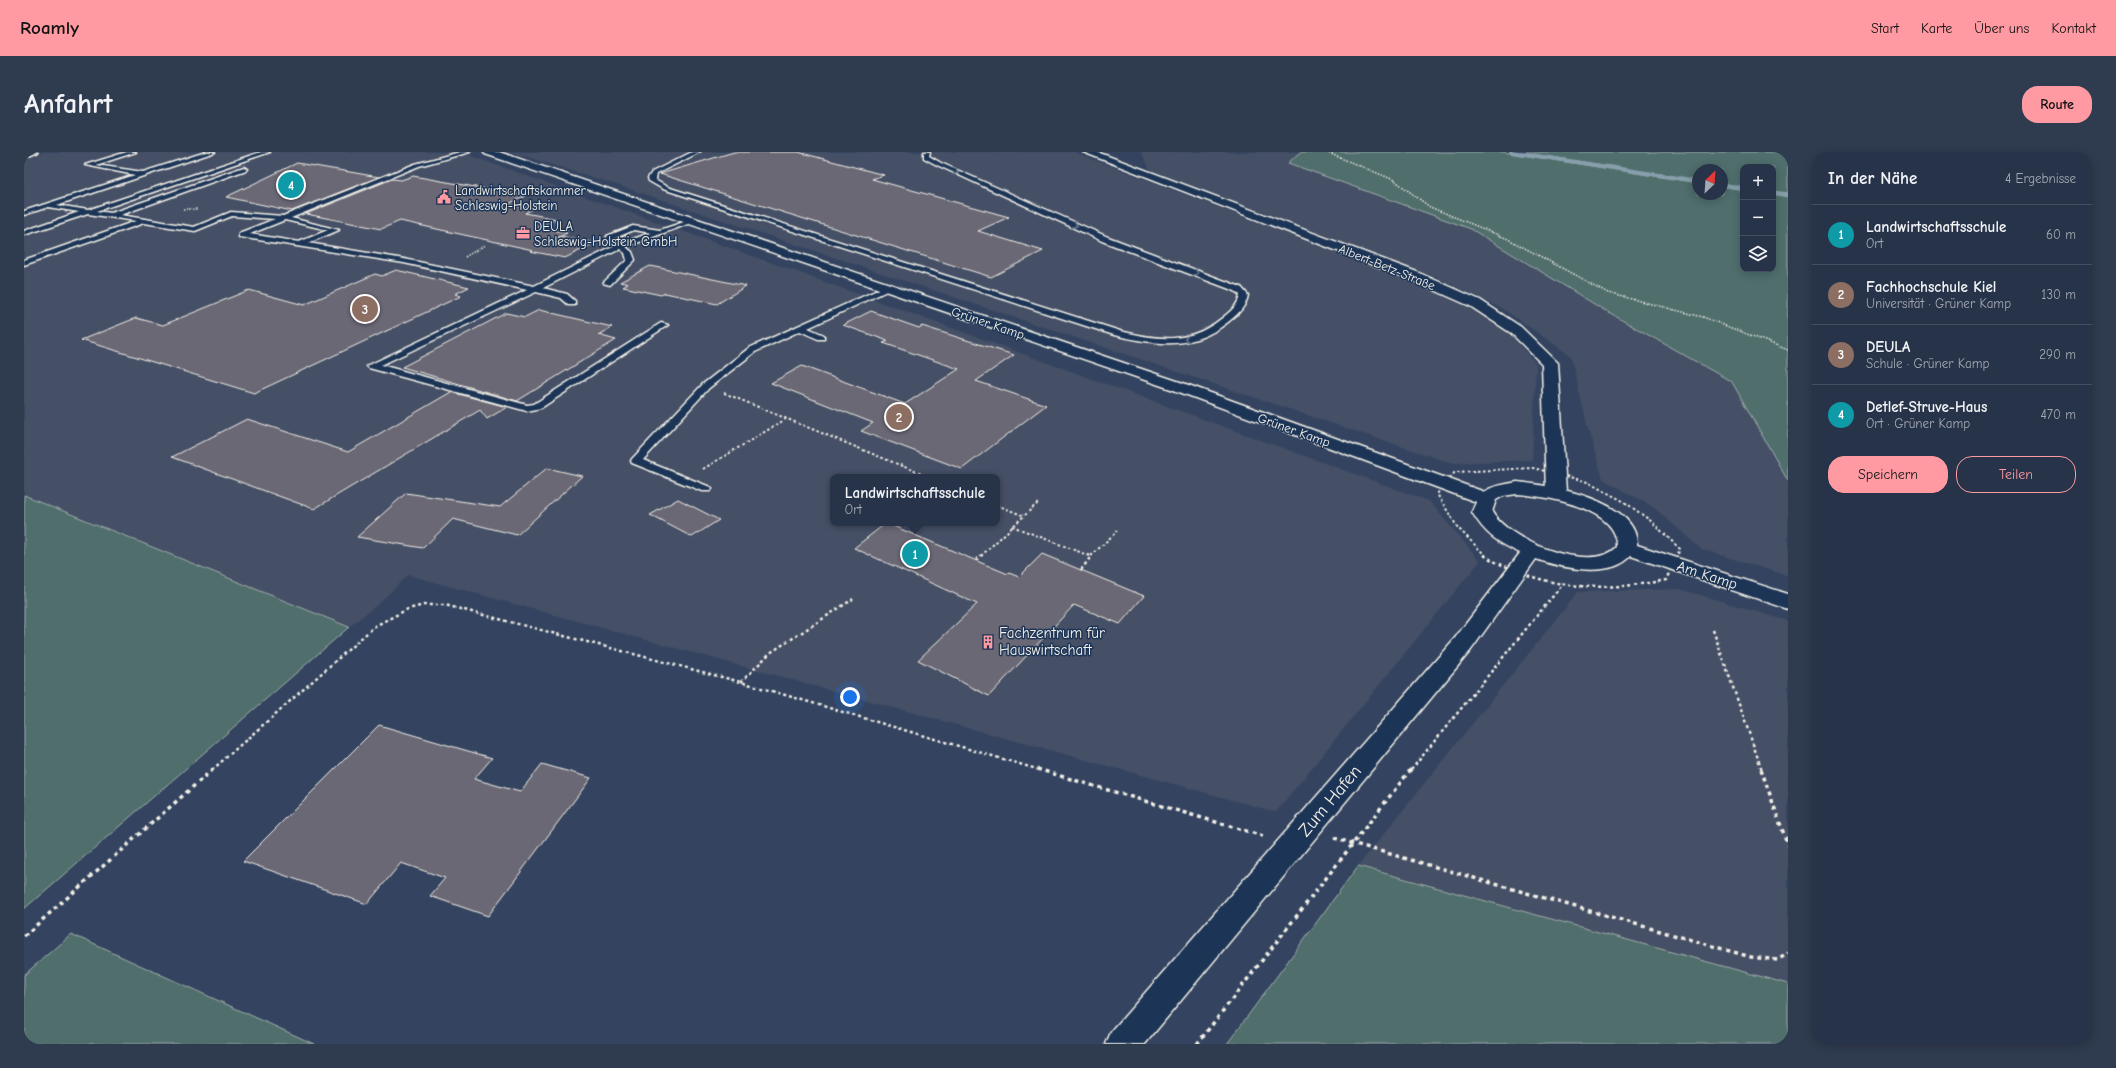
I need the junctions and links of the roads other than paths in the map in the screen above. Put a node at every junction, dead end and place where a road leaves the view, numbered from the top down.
1 (33, 152) edge
2 (133, 152) edge
3 (212, 152) edge
4 (267, 152) edge
5 (467, 152) edge
6 (489, 152) edge
7 (697, 152) edge
8 (927, 152) edge
9 (1088, 152) edge
10 (24, 155) edge
11 (450, 157) junction
12 (250, 167) dead end
13 (430, 170) dead end
14 (143, 174) junction
15 (47, 205) junction
16 (88, 212) junction
17 (24, 213) edge
18 (110, 216) junction
19 (283, 218) junction
20 (144, 221) junction
21 (692, 221) junction
22 (660, 232) junction
23 (24, 233) edge
24 (302, 243) junction
25 (621, 246) junction
26 (24, 263) edge
27 (607, 283) dead end
28 (535, 289) junction
29 (887, 289) junction
30 (572, 303) dead end
31 (664, 325) dead end
32 (800, 328) junction
33 (821, 337) dead end
34 (1556, 483) junction
35 (706, 489) dead end
36 (1486, 499) junction
37 (1627, 548) junction
38 (1531, 552) junction
39 (1788, 602) edge
40 (1123, 1044) edge

1 - 10 street
2 - 14 lane
3 - 14 lane
4 - 16 lane
5 - 11 lane
6 - 21 street, Grüner Kamp
8 -> 7 lane
9 - 34 street, Albert-Betz-Straße
11 - 13 lane
11 - 19 lane
12 - 18 lane
14 - 15 lane
15 - 16 lane
15 - 17 lane
16 - 18 lane
16 - 23 lane
18 - 20 lane
19 - 20 lane
19 - 24 lane
19 - 24 lane
20 - 26 lane
21 - 22 lane
21 - 29 street, Grüner Kamp
22 - 25 lane
22 - 25 lane
24 - 28 lane
25 - 27 lane
25 - 28 lane
28 - 30 lane
28 - 31 lane
29 - 32 lane
29 - 36 street, Grüner Kamp
32 - 33 lane
32 - 35 lane
34 - 36 street
34 - 37 street
36 - 38 street
37 - 38 street
37 - 39 street, Am Kamp
38 - 40 street, Zum Hafen

